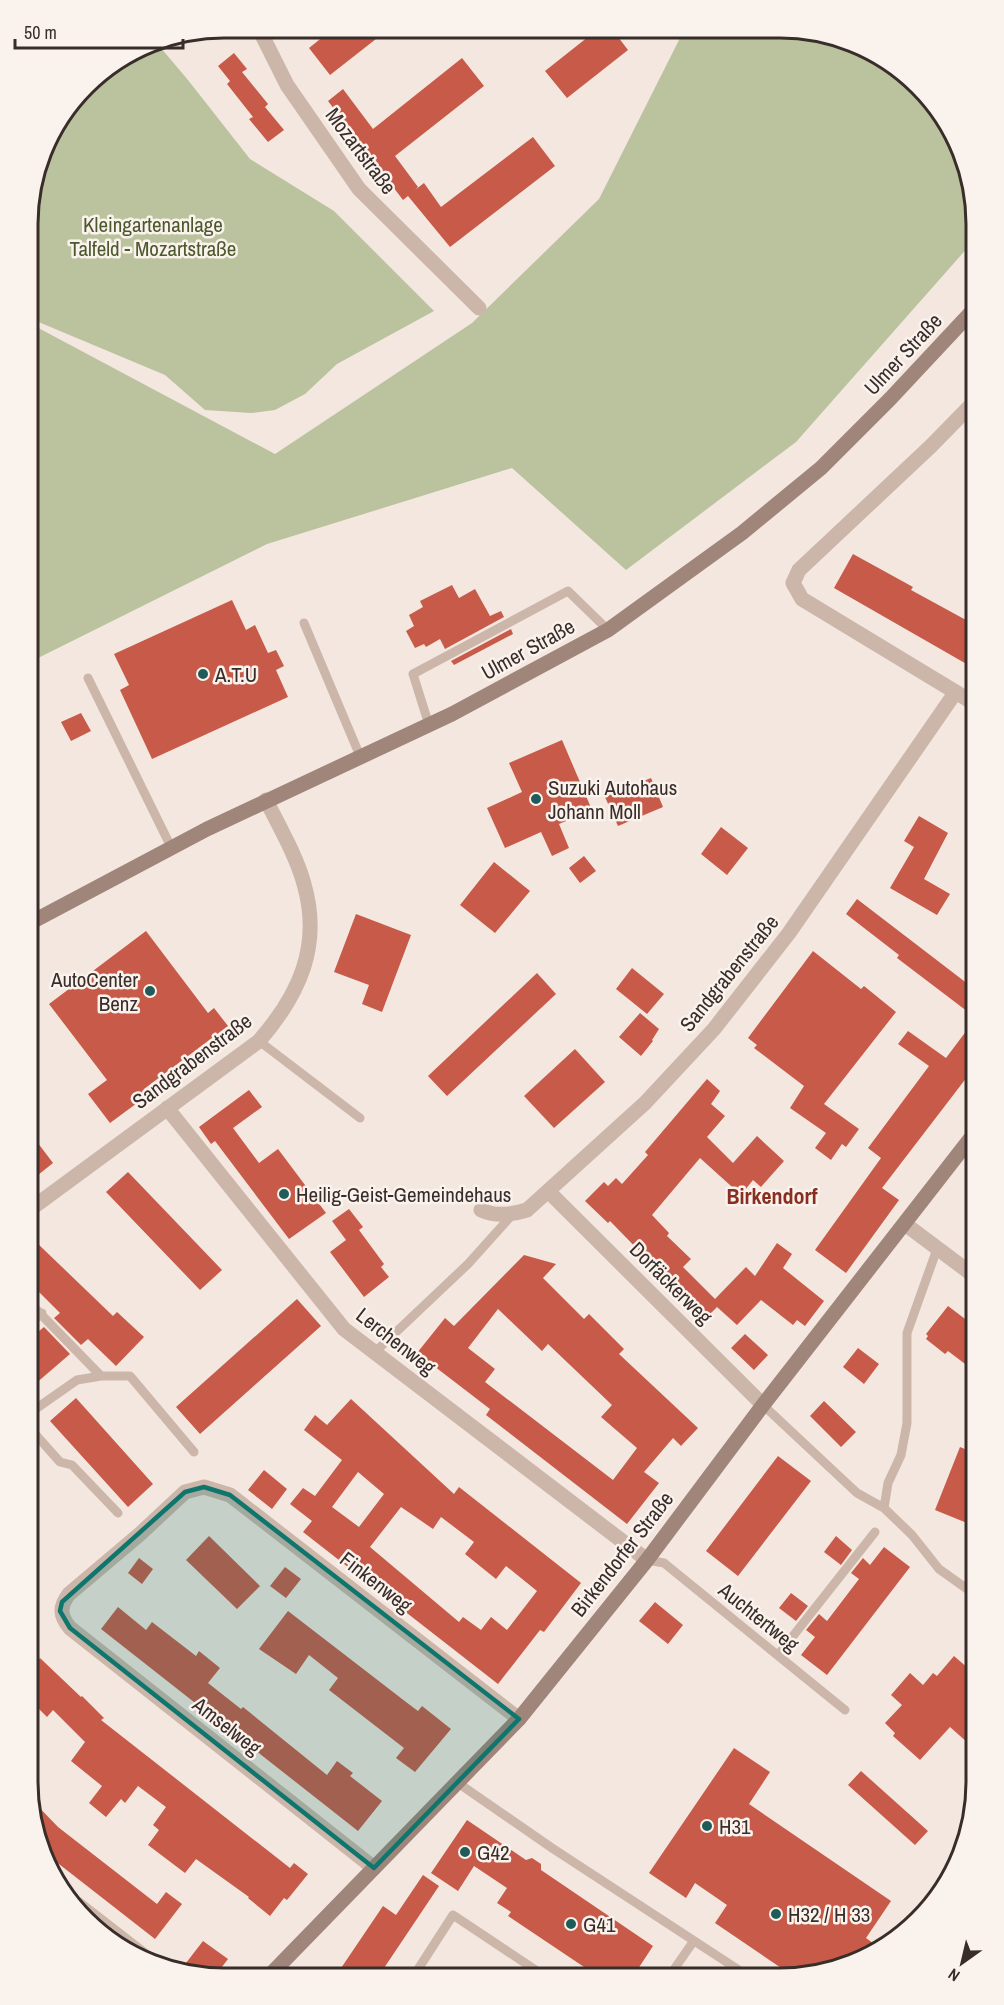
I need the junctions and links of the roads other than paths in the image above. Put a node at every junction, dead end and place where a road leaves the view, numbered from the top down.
1 (264, 38) edge
2 (479, 308) dead end
3 (966, 318) edge
4 (966, 410) edge
5 (304, 623) dead end
6 (608, 630) junction
7 (88, 678) dead end
8 (955, 693) junction
9 (966, 699) edge
10 (429, 725) junction
11 (360, 756) junction
12 (266, 800) junction
13 (171, 847) junction
14 (38, 919) edge
15 (259, 1041) junction
16 (167, 1108) junction
17 (360, 1118) dead end
18 (966, 1144) edge
19 (549, 1192) junction
20 (38, 1204) edge
21 (481, 1210) dead end
22 (512, 1215) junction
23 (905, 1224) junction
24 (937, 1249) junction
25 (966, 1270) edge
26 (38, 1310) edge
27 (42, 1313) junction
28 (38, 1317) edge
29 (375, 1352) junction
30 (101, 1376) junction
31 (763, 1405) junction
32 (38, 1407) edge
33 (38, 1437) edge
34 (194, 1452) dead end
35 (884, 1508) junction
36 (118, 1513) dead end
37 (875, 1532) dead end
38 (647, 1560) junction
39 (966, 1588) edge
40 (60, 1611) joint
41 (778, 1654) junction
42 (845, 1710) dead end
43 (519, 1719) junction
44 (458, 1783) junction
45 (374, 1868) junction
46 (693, 1942) junction
47 (278, 1968) edge
48 (419, 1968) edge
49 (533, 1968) edge
50 (675, 1968) edge
51 (735, 1968) edge

1 - 2 street, Mozartstraße
3 - 6 main road, Ulmer Straße
4 - 8 street
5 - 11 lane
6 - 10 main road, Ulmer Straße
6 - 10 lane
7 - 13 lane
8 - 9 street
8 - 19 street, Sandgrabenstraße
10 - 11 main road, Ulmer Straße
11 - 12 main road, Ulmer Straße
12 - 13 main road, Ulmer Straße
12 - 15 street, Sandgrabenstraße
13 - 14 main road, Ulmer Straße
15 - 16 street, Sandgrabenstraße
15 - 17 lane
16 - 20 street, Sandgrabenstraße
16 - 29 street, Lerchenweg
18 - 23 main road, Birkendorfer Straße
19 - 22 street, Sandgrabenstraße
19 - 31 street, Dorfäckerweg
21 - 22 street
22 - 29 lane
23 - 24 street
23 - 31 main road, Birkendorfer Straße
24 - 25 street
24 - 35 lane
26 - 27 lane
27 - 28 lane
27 - 30 lane
29 - 38 street, Lerchenweg
30 - 32 lane
30 - 34 lane
31 - 35 lane
31 - 38 main road, Birkendorfer Straße
33 - 36 lane
35 - 39 lane
37 - 41 lane
38 - 41 lane, Auchtertweg
38 - 43 main road, Birkendorfer Straße
40 - 43 street, Finkenweg
40 - 45 street, Amselweg
41 - 42 lane, Auchtertweg
43 - 44 main road, Birkendorfer Straße
44 - 45 main road, Birkendorfer Straße
44 - 46 lane
45 - 47 main road, Birkendorfer Straße
46 - 50 lane
46 - 51 lane
48 - 49 lane

